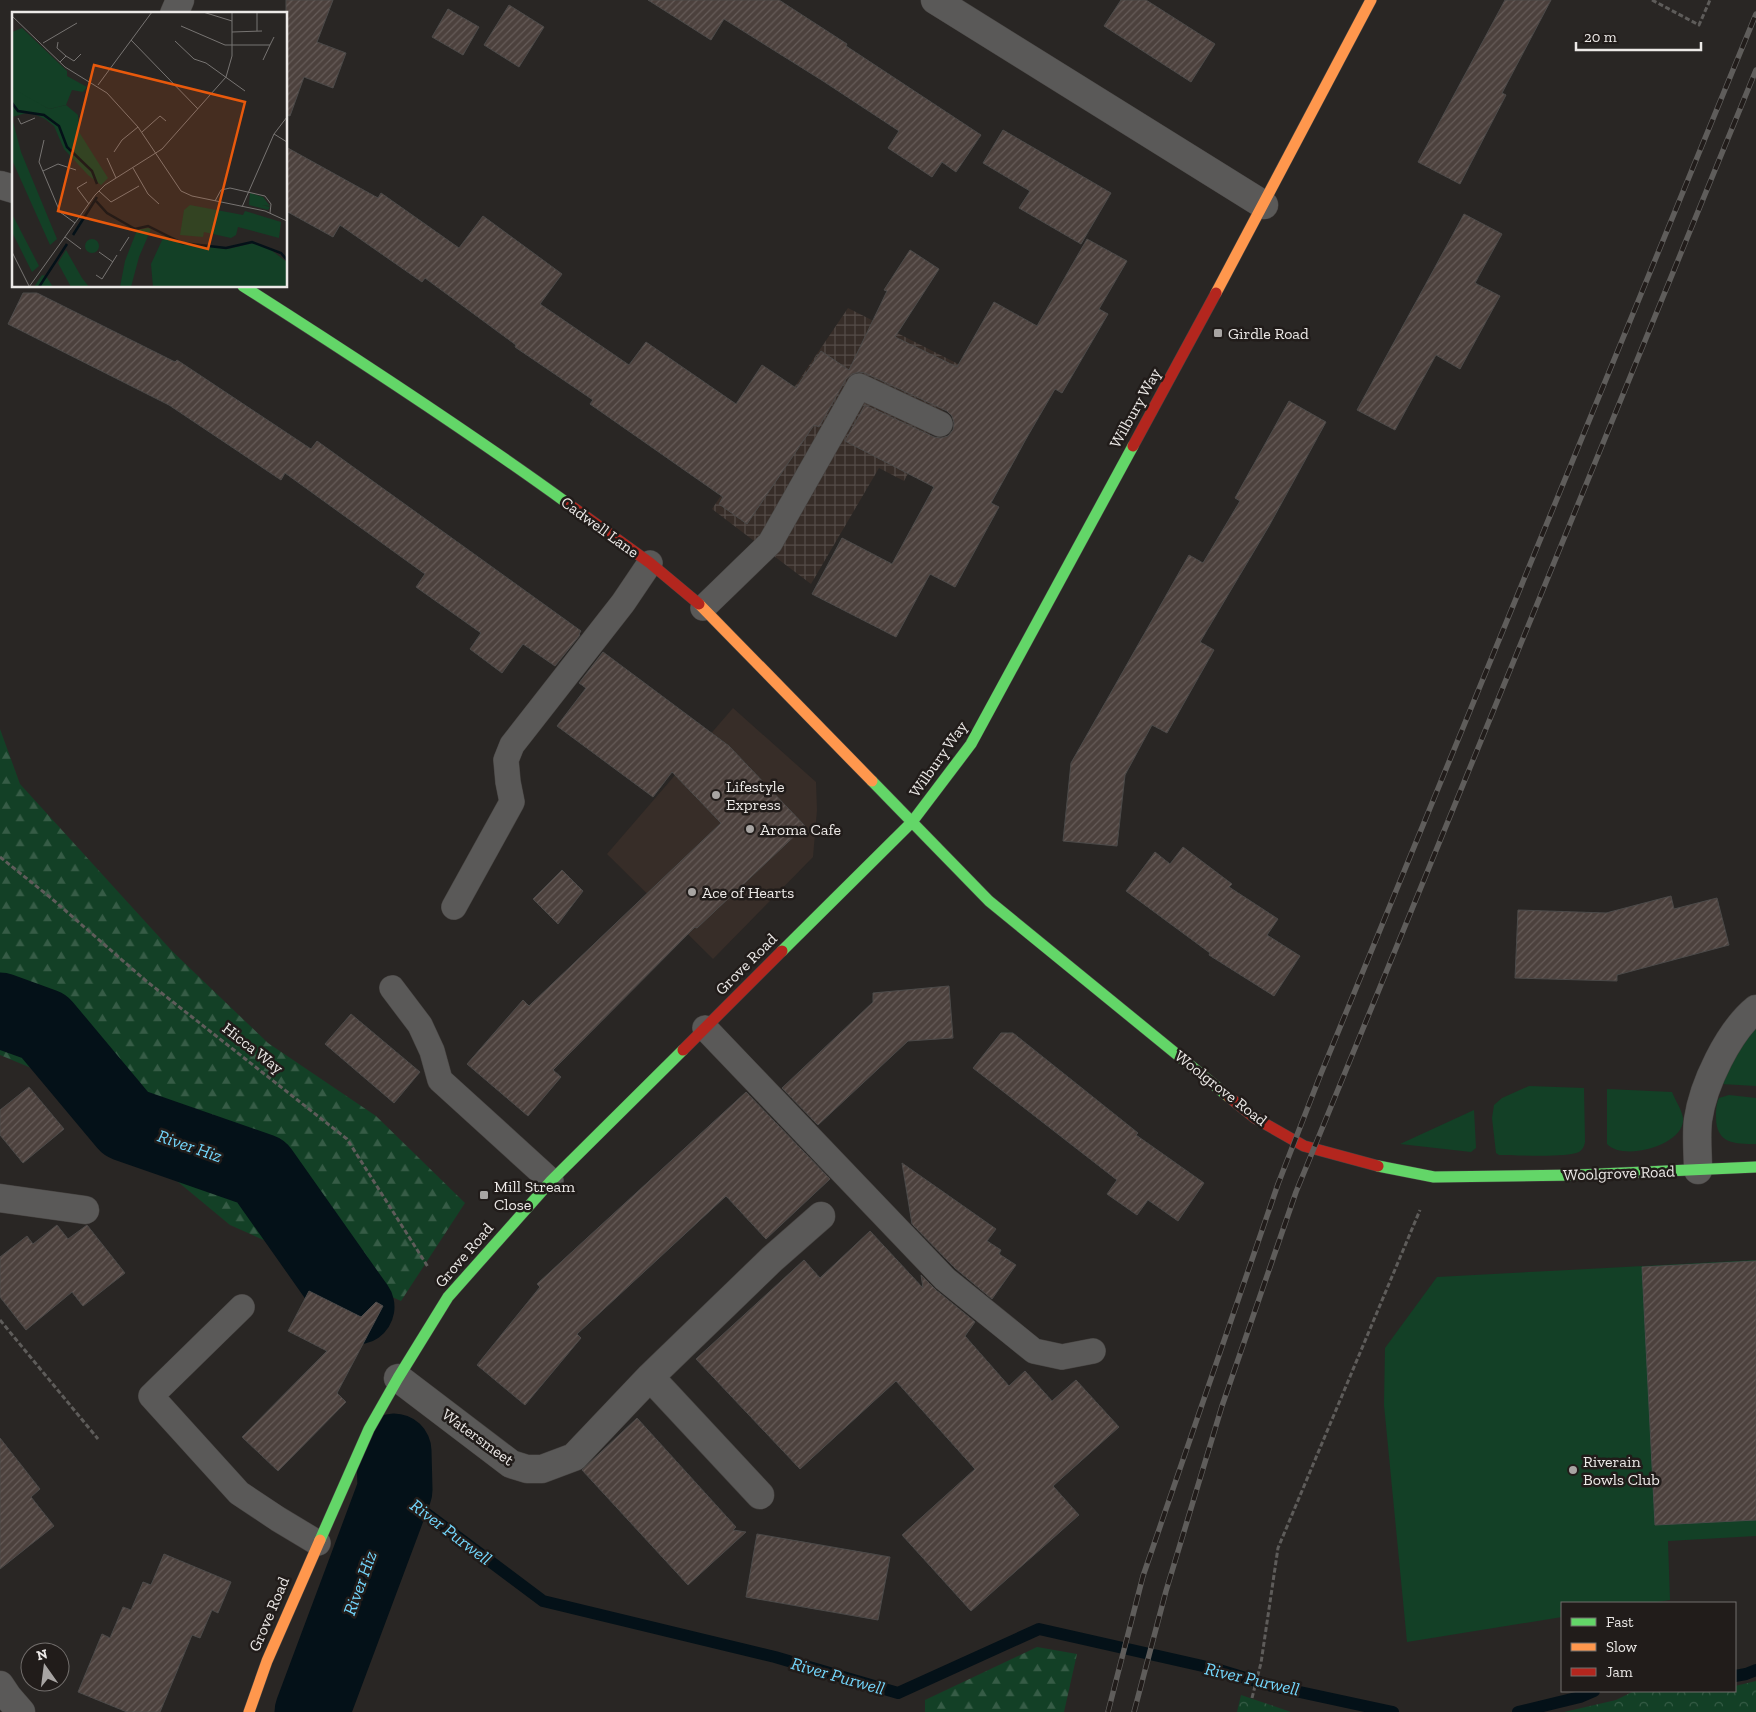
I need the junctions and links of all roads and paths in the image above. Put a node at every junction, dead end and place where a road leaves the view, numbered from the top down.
1 (180, 0) edge
2 (935, 0) edge
3 (1371, 0) edge
4 (1652, 0) edge
5 (1710, 0) edge
6 (175, 12) edge
7 (1264, 205) junction
8 (247, 288) edge
9 (940, 424) dead end
10 (650, 563) junction
11 (703, 608) junction
12 (912, 822) junction
13 (0, 858) edge
14 (454, 906) dead end
15 (392, 988) dead end
16 (1756, 1009) edge
17 (705, 1028) junction
18 (1756, 1167) edge
19 (1698, 1170) junction
20 (1434, 1177) junction
21 (551, 1181) junction
22 (0, 1198) edge
23 (85, 1210) dead end
24 (820, 1216) dead end
25 (448, 1297) junction
26 (242, 1307) dead end
27 (0, 1320) edge
28 (1093, 1351) dead end
29 (650, 1377) junction
30 (398, 1378) junction
31 (98, 1439) dead end
32 (760, 1495) dead end
33 (318, 1543) junction
34 (0, 1684) edge
35 (1252, 1698) dead end
36 (22, 1712) edge
37 (249, 1712) edge

1 - 6 street
2 - 7 street
3 - 7 street, Wilbury Way
4 - 5 path
7 - 12 street, Wilbury Way
8 - 10 street, Cadwell Lane
9 - 11 lane
10 - 11 street, Cadwell Lane
10 - 14 lane
11 - 12 street, Cadwell Lane
12 - 17 street, Grove Road
12 - 20 street, Woolgrove Road
13 - 25 path, Hicca Way
15 - 21 lane
16 - 19 street, Woolgrove Road
17 - 21 street, Grove Road
17 - 28 lane
18 - 19 street, Woolgrove Road
19 - 20 street, Woolgrove Road
20 - 35 path
21 - 25 street, Grove Road
22 - 23 street
24 - 29 street, Watersmeet
25 - 30 street, Grove Road
26 - 33 lane
27 - 31 path
29 - 30 street, Watersmeet
29 - 32 street
30 - 33 street, Grove Road
33 - 37 street, Grove Road
34 - 36 street

